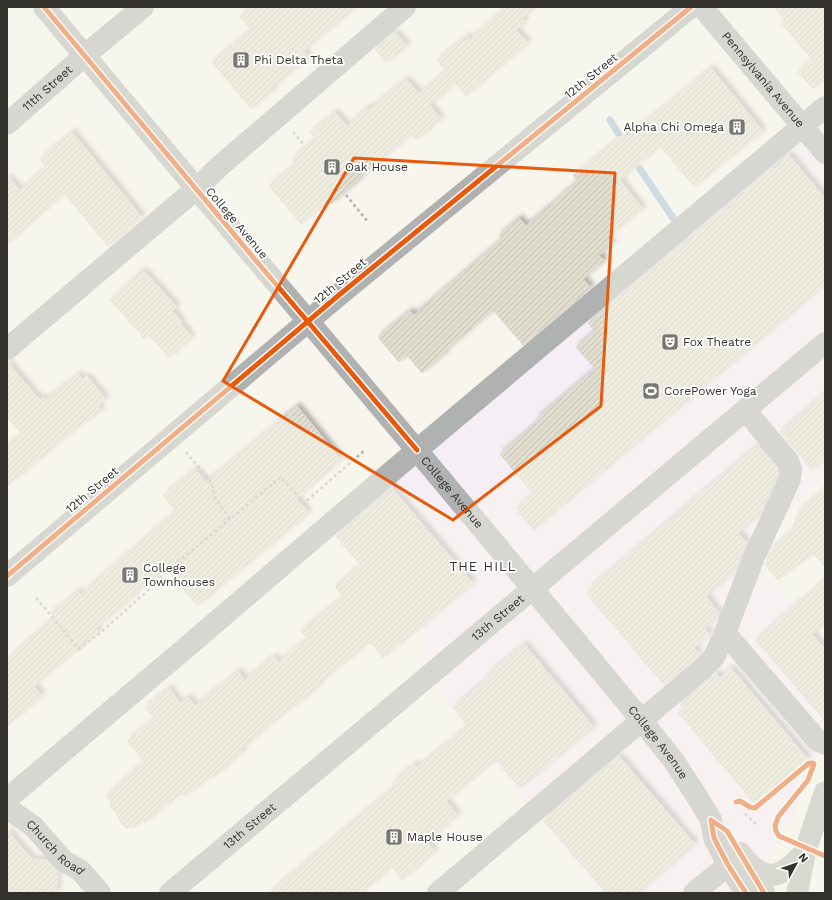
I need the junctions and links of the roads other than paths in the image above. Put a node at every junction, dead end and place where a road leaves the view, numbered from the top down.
1 (44, 7) edge
2 (143, 7) edge
3 (405, 7) edge
4 (691, 7) edge
5 (702, 7) edge
6 (84, 56) junction
7 (825, 107) edge
8 (7, 124) edge
9 (803, 126) junction
10 (825, 153) edge
11 (196, 189) junction
12 (308, 322) junction
13 (825, 343) edge
14 (7, 349) edge
15 (746, 411) junction
16 (417, 450) junction
17 (7, 576) edge
18 (533, 589) junction
19 (725, 632) junction
20 (642, 721) junction
21 (825, 744) edge
22 (825, 792) edge
23 (7, 798) edge
24 (7, 808) edge
25 (805, 852) junction
26 (734, 859) junction
27 (100, 893) edge
28 (170, 893) edge
29 (438, 893) edge
30 (694, 893) edge
31 (746, 893) edge
32 (764, 893) edge
33 (797, 893) edge

1 - 6 street, College Avenue
2 - 6 street, 11th Street
3 - 11 street
4 - 12 street, 12th Street
5 - 9 street, Pennsylvania Avenue
6 - 8 street, 11th Street
6 - 11 street, College Avenue
7 - 9 street
9 - 10 street, Pennsylvania Avenue
9 - 16 street
11 - 12 street, College Avenue
11 - 14 street
12 - 16 street, College Avenue
12 - 17 street, 12th Street
13 - 15 street, 13th Street
15 - 18 street, 13th Street
15 - 19 street
16 - 18 street, College Avenue
16 - 23 street
18 - 20 street, College Avenue
18 - 28 street, 13th Street
19 - 20 street
19 - 21 street
20 - 26 street, College Avenue
20 - 29 street
22 - 25 main road
24 - 27 street, Church Road
25 - 26 main road
25 - 33 main road
26 - 30 street
26 - 31 street, College Avenue
26 - 32 street, College Avenue

